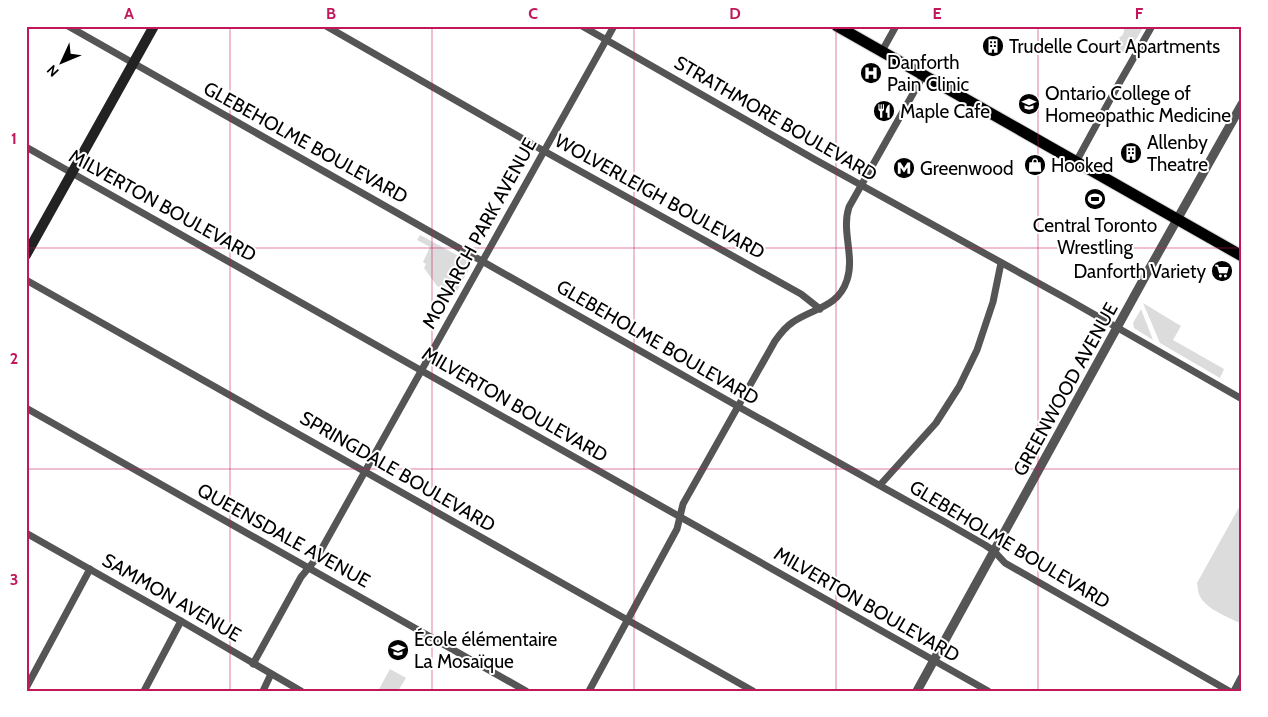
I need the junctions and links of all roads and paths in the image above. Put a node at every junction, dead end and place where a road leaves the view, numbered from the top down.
1 (68, 26) edge
2 (154, 26) edge
3 (326, 26) edge
4 (582, 26) edge
5 (614, 26) edge
6 (837, 26) edge
7 (896, 26) edge
8 (1152, 26) edge
9 (607, 40) junction
10 (882, 51) junction
11 (133, 63) junction
12 (923, 76) junction
13 (1242, 104) edge
14 (26, 147) edge
15 (544, 151) junction
16 (1076, 162) junction
17 (72, 172) junction
18 (862, 185) junction
19 (1177, 220) junction
20 (26, 255) edge
21 (1242, 256) edge
22 (483, 261) junction
23 (1001, 263) junction
24 (26, 280) edge
25 (820, 309) junction
26 (1117, 328) junction
27 (422, 370) junction
28 (1242, 399) edge
29 (739, 407) junction
30 (26, 408) edge
31 (365, 472) junction
32 (880, 485) junction
33 (680, 517) junction
34 (26, 533) edge
35 (994, 551) junction
36 (90, 568) junction
37 (308, 568) junction
38 (627, 620) junction
39 (181, 621) junction
40 (934, 661) junction
41 (253, 664) junction
42 (271, 674) junction
43 (1242, 676) edge
44 (26, 688) edge
45 (144, 691) edge
46 (263, 691) edge
47 (301, 691) edge
48 (526, 691) edge
49 (589, 691) edge
50 (753, 691) edge
51 (917, 691) edge
52 (988, 691) edge
53 (1229, 691) edge
54 (1234, 691) edge

1 - 11 street, GLEBEHOLME BOULEVARD
2 - 11 main road
3 - 15 street, WOLVERLEIGH BOULEVARD
4 - 9 street, STRATHMORE BOULEVARD
5 - 9 street, MONARCH PARK AVENUE
6 - 10 main road
7 - 10 street
8 - 16 street
9 - 15 street, MONARCH PARK AVENUE
9 - 18 street, STRATHMORE BOULEVARD
10 - 12 main road
11 - 17 main road
11 - 22 street, GLEBEHOLME BOULEVARD
12 - 16 main road
12 - 18 street
13 - 19 street, GREENWOOD AVENUE
14 - 17 street, MILVERTON BOULEVARD
15 - 22 street, MONARCH PARK AVENUE
15 - 25 street, WOLVERLEIGH BOULEVARD
16 - 19 main road
17 - 20 main road
17 - 27 street, MILVERTON BOULEVARD
18 - 23 street, STRATHMORE BOULEVARD
18 - 25 street
19 - 21 main road
19 - 26 street, GREENWOOD AVENUE
22 - 27 street, MONARCH PARK AVENUE
22 - 29 street, GLEBEHOLME BOULEVARD
23 - 26 street, STRATHMORE BOULEVARD
23 - 32 street
24 - 31 street, SPRINGDALE BOULEVARD
25 - 29 street
26 - 28 street, STRATHMORE BOULEVARD
26 - 35 street, GREENWOOD AVENUE
27 - 31 street, MONARCH PARK AVENUE
27 - 33 street, MILVERTON BOULEVARD
29 - 32 street, GLEBEHOLME BOULEVARD
29 - 33 street
30 - 37 street, QUEENSDALE AVENUE
31 - 37 street, MONARCH PARK AVENUE
31 - 38 street, SPRINGDALE BOULEVARD
32 - 35 street, GLEBEHOLME BOULEVARD
33 - 38 street
33 - 40 street, MILVERTON BOULEVARD
34 - 36 street, SAMMON AVENUE
35 - 40 street, GREENWOOD AVENUE
35 - 53 street, GLEBEHOLME BOULEVARD
36 - 39 street, SAMMON AVENUE
36 - 44 street
37 - 41 street, MONARCH PARK AVENUE
37 - 48 street, QUEENSDALE AVENUE
38 - 49 street
38 - 50 street, SPRINGDALE BOULEVARD
39 - 41 street, SAMMON AVENUE
39 - 45 street
40 - 51 street, GREENWOOD AVENUE
40 - 52 street, MILVERTON BOULEVARD
41 - 42 street, SAMMON AVENUE
42 - 46 street
42 - 47 street, SAMMON AVENUE
43 - 54 street

